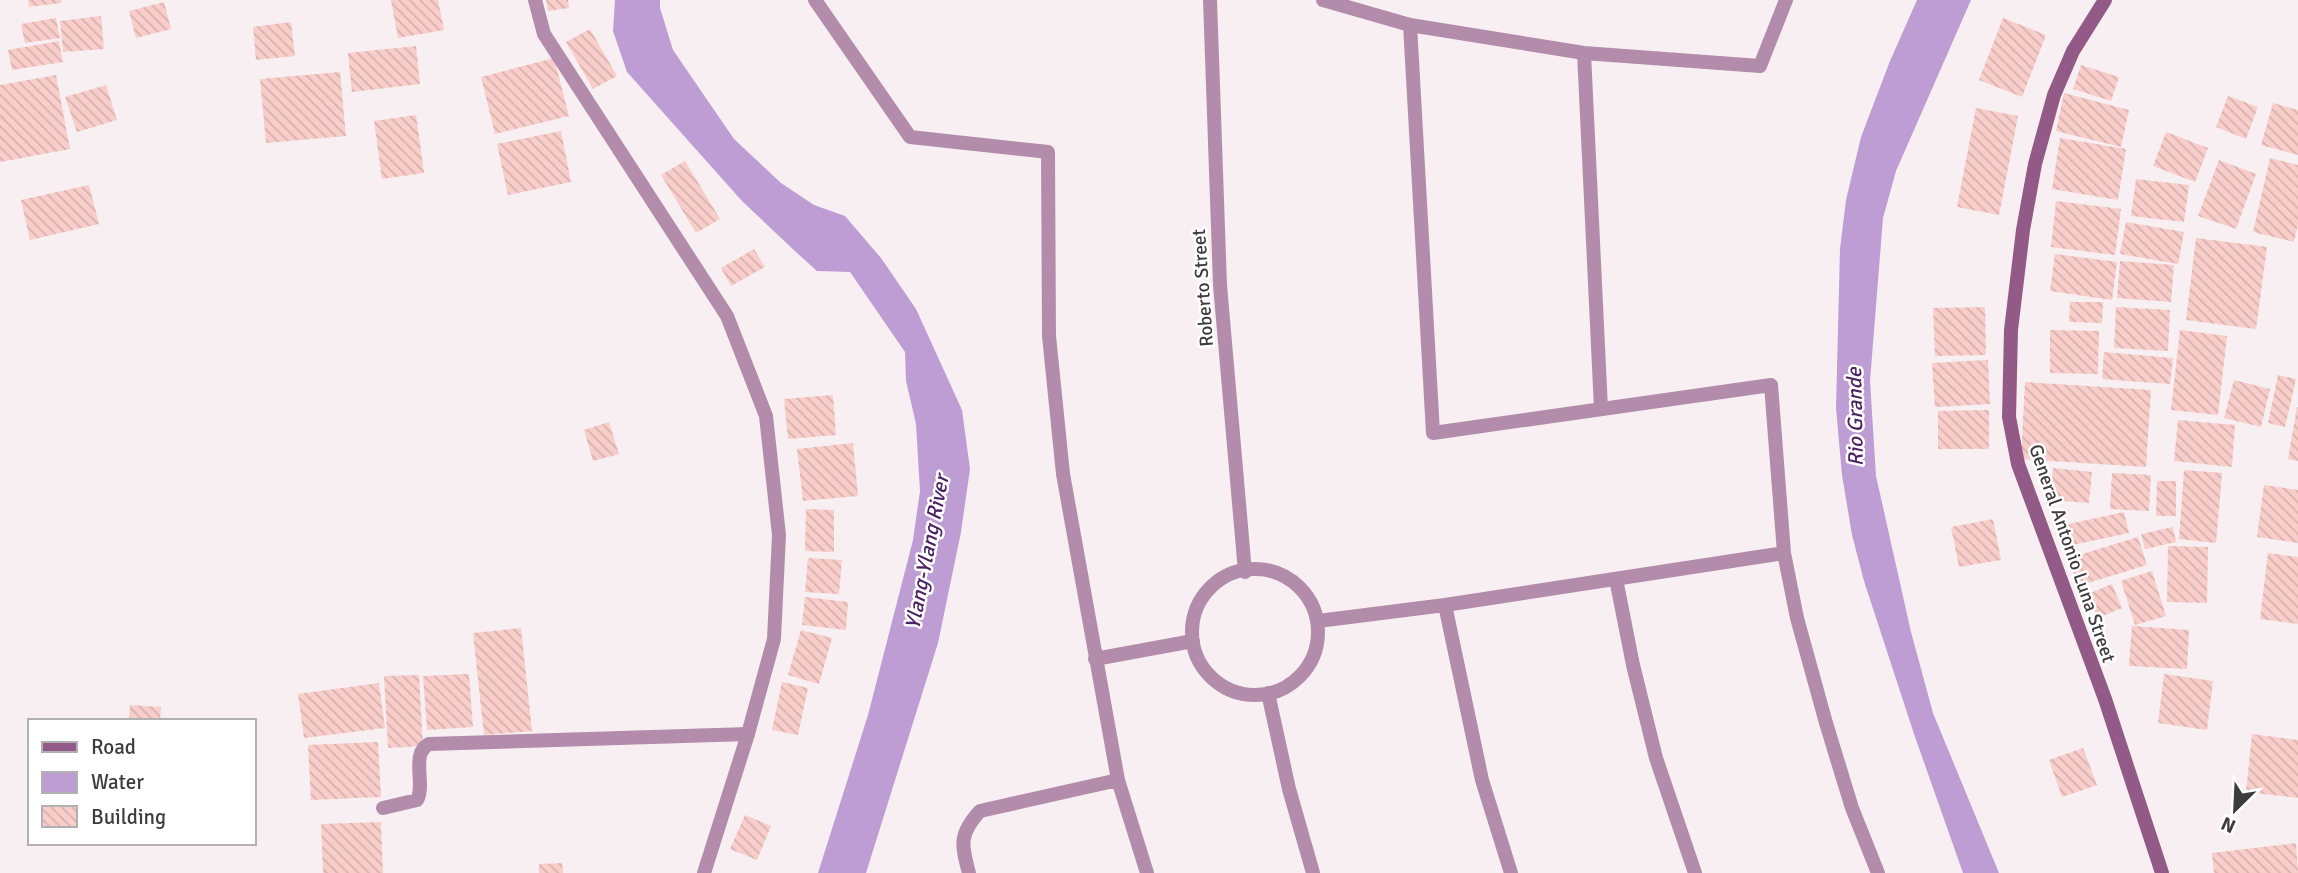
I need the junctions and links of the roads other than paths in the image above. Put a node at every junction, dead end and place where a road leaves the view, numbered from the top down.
1 (535, 0) edge
2 (815, 0) edge
3 (1210, 0) edge
4 (1323, 0) edge
5 (1786, 0) edge
6 (2105, 0) edge
7 (1410, 25) junction
8 (1584, 53) junction
9 (1601, 409) junction
10 (1784, 553) junction
11 (1245, 572) junction
12 (1616, 579) junction
13 (1446, 605) junction
14 (1318, 621) junction
15 (1193, 641) junction
16 (1095, 659) junction
17 (1268, 694) junction
18 (748, 734) junction
19 (1118, 780) junction
20 (383, 808) dead end
21 (704, 873) edge
22 (969, 873) edge
23 (1147, 873) edge
24 (1313, 873) edge
25 (1511, 873) edge
26 (1695, 873) edge
27 (1878, 873) edge
28 (2162, 873) edge

1 - 18 street
2 - 16 street
3 - 11 street, Roberto Street
4 - 7 street
5 - 8 street
6 - 28 main road, General Antonio Luna Street
7 - 8 street
7 - 9 street
8 - 9 street
9 - 10 street
10 - 12 street
10 - 27 street
11 - 14 street
11 - 15 street
12 - 13 street
12 - 26 street
13 - 14 street
13 - 25 street
14 - 17 street
15 - 16 street
15 - 17 street
16 - 19 street
17 - 24 street
18 - 20 street
18 - 21 street
19 - 22 street
19 - 23 street

